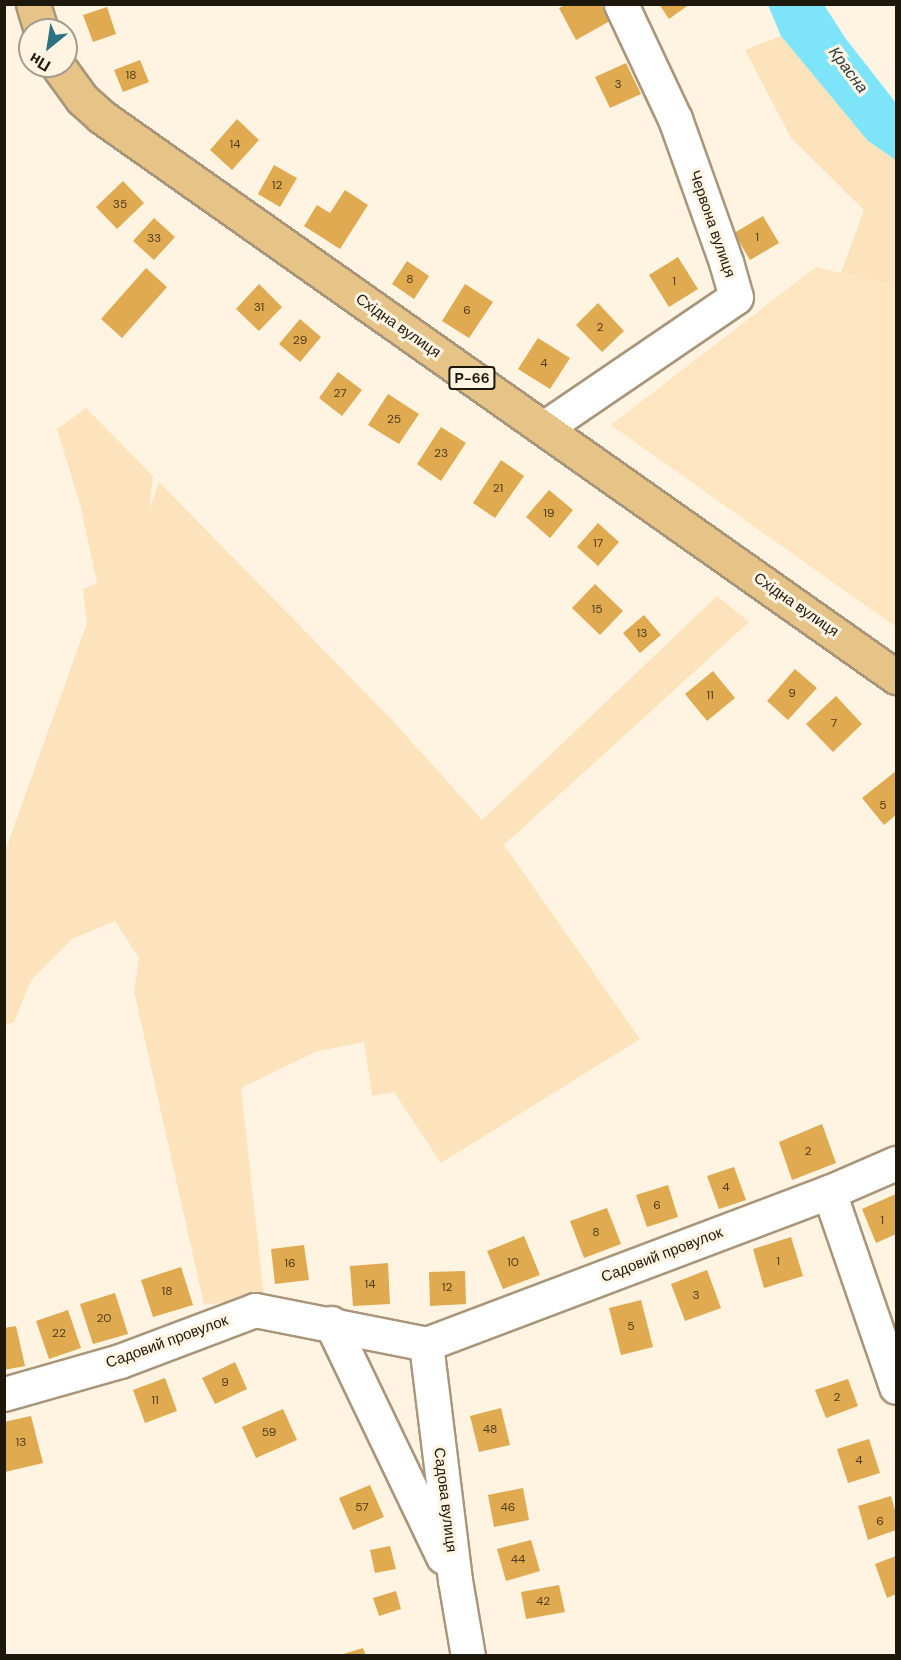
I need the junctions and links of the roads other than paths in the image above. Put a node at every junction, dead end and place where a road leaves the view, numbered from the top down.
1 (621, 4) edge
2 (67, 78) edge
3 (544, 428) junction
4 (897, 677) edge
5 (897, 1163) edge
6 (829, 1192) junction
7 (331, 1323) junction
8 (426, 1344) junction
9 (897, 1388) edge
10 (4, 1394) edge
11 (455, 1580) junction
12 (468, 1656) edge

1 - 3 street, Червона вулиця
2 - 3 main road, Східна вулиця / Р-66
3 - 4 main road, Східна вулиця / Р-66
5 - 6 street, Садовий провулок
6 - 8 street, Садовий провулок
6 - 9 street
7 - 8 street, Садовий провулок
7 - 10 street, Садовий провулок
7 - 11 street
8 - 11 street, Садова вулиця
11 - 12 street, Садова вулиця

